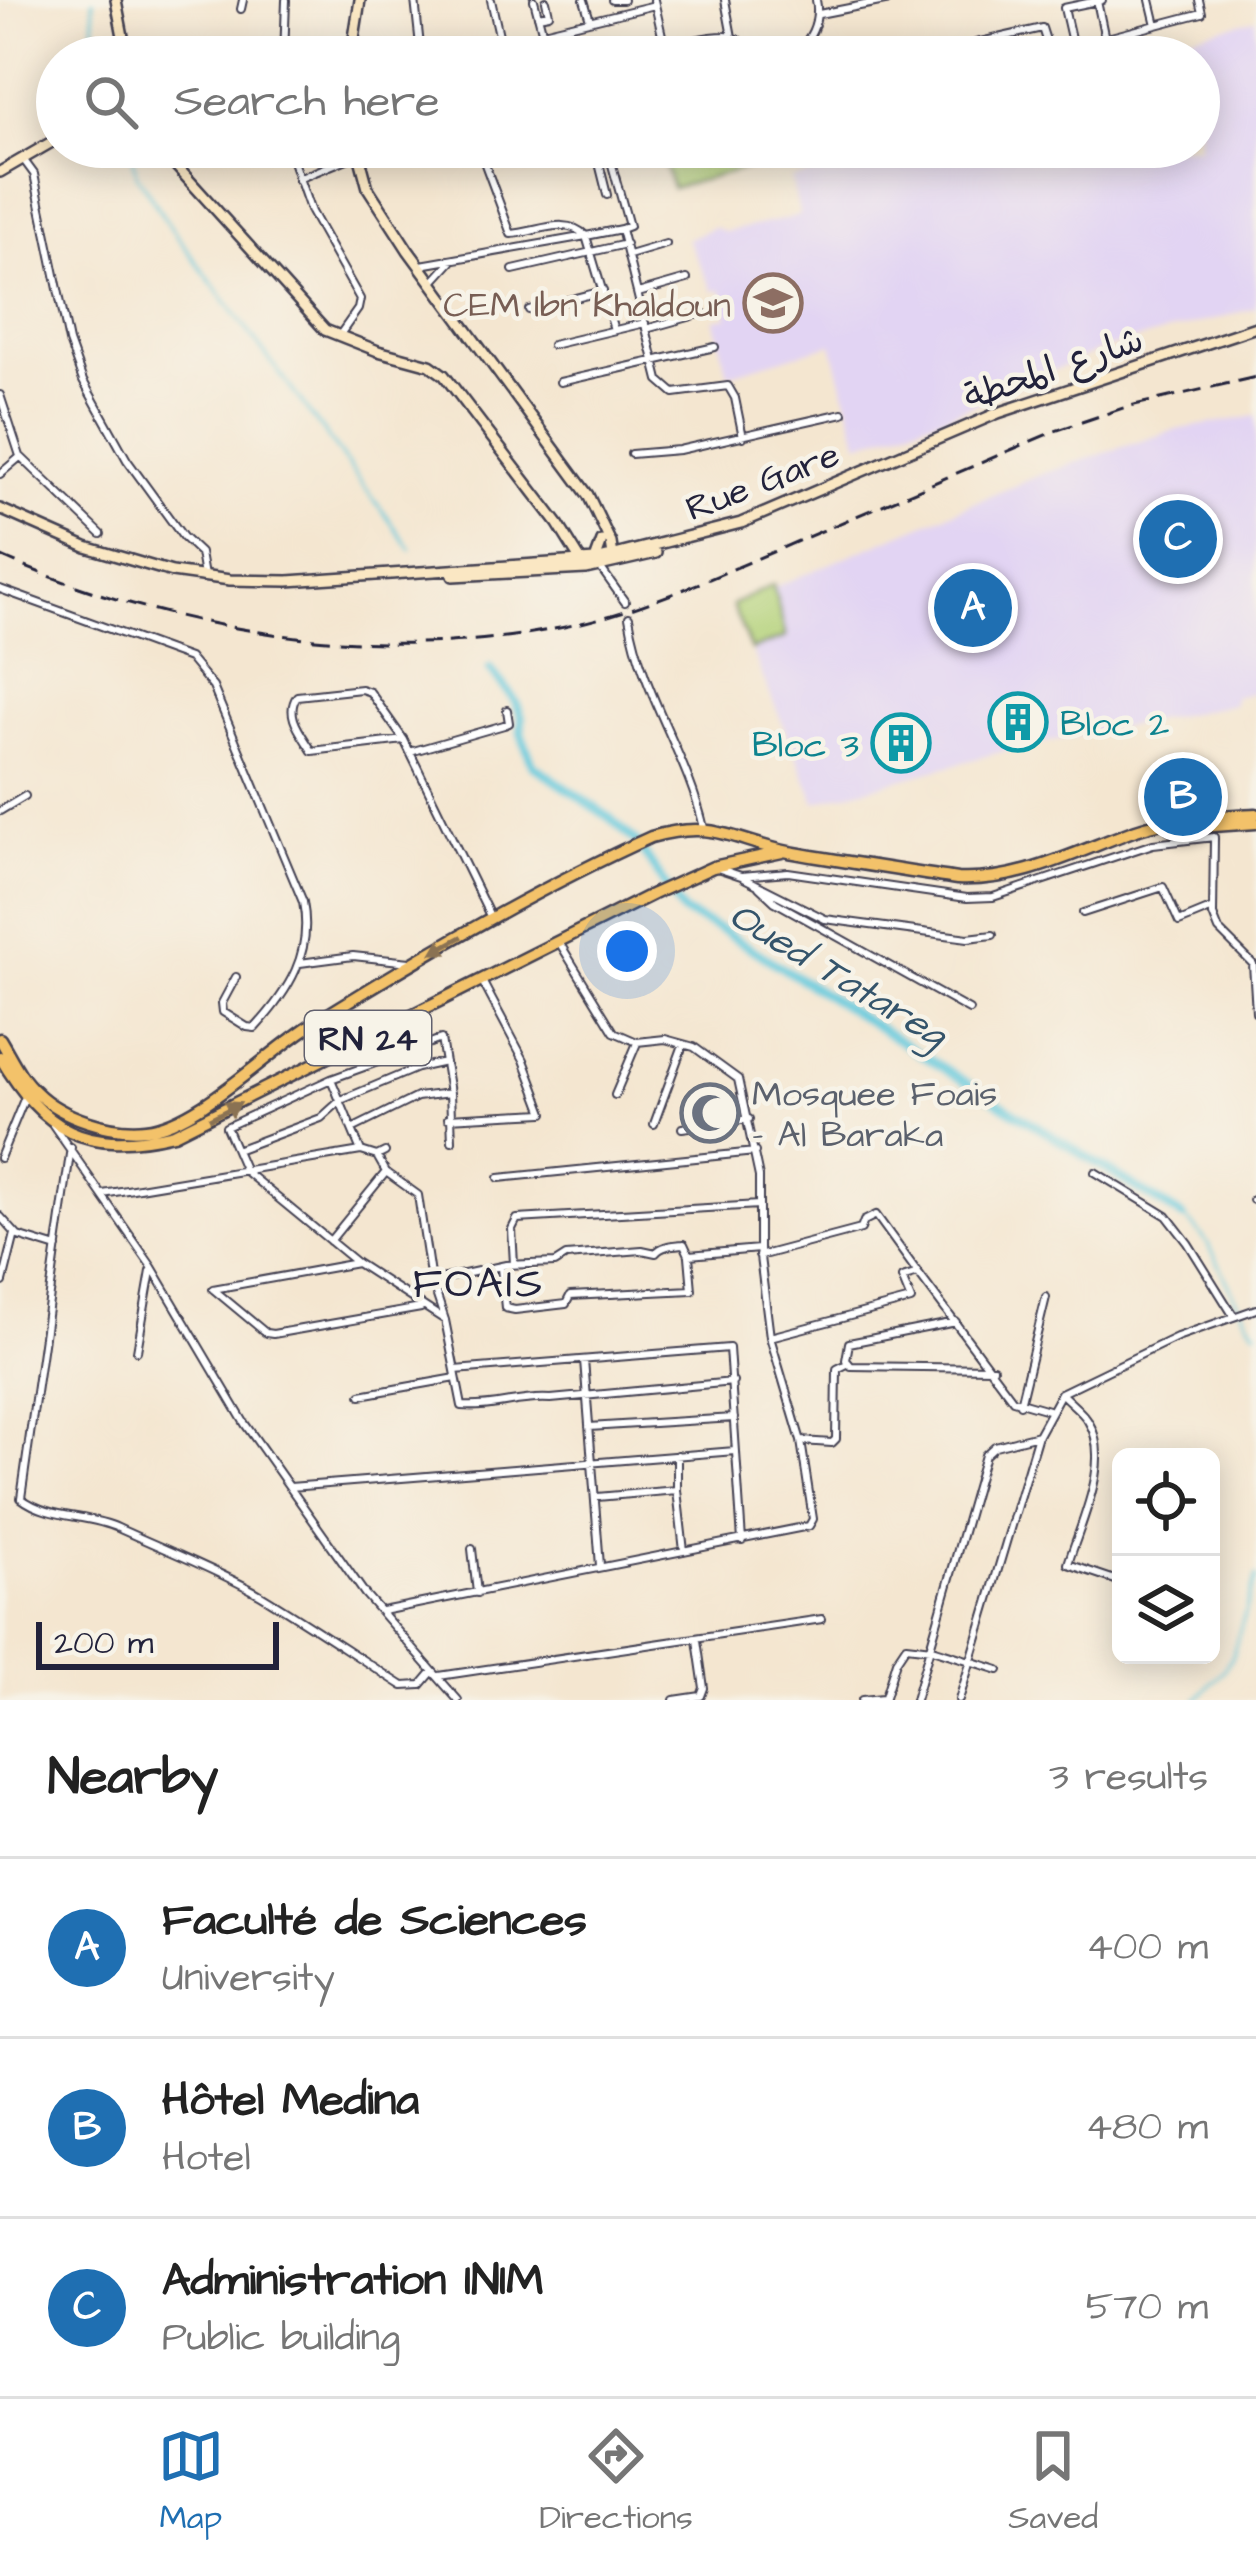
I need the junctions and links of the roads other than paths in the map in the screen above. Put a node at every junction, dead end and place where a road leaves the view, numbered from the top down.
1 (116, 0) edge
2 (286, 0) edge
3 (360, 0) edge
4 (415, 0) edge
5 (491, 0) edge
6 (534, 0) edge
7 (584, 0) edge
8 (612, 0) edge
9 (623, 0) edge
10 (724, 0) edge
11 (816, 0) edge
12 (890, 0) edge
13 (1150, 0) edge
14 (1199, 0) edge
15 (546, 1) edge
16 (1099, 1) edge
17 (654, 2) edge
18 (819, 14) junction
19 (538, 16) junction
20 (590, 20) junction
21 (1156, 26) junction
22 (543, 32) junction
23 (123, 36) edge
24 (285, 36) edge
25 (354, 36) edge
26 (419, 36) edge
27 (499, 36) edge
28 (544, 36) edge
29 (662, 36) edge
30 (732, 36) edge
31 (810, 36) edge
32 (1007, 36) edge
33 (1045, 36) edge
34 (1070, 36) edge
35 (1105, 36) edge
36 (1118, 36) edge
37 (36, 151) edge
38 (23, 159) junction
39 (179, 168) edge
40 (295, 168) edge
41 (321, 168) edge
42 (363, 168) edge
43 (486, 168) edge
44 (600, 168) edge
45 (613, 168) edge
46 (0, 172) edge
47 (298, 179) junction
48 (607, 195) dead end
49 (621, 229) junction
50 (586, 236) junction
51 (626, 244) junction
52 (666, 244) dead end
53 (592, 252) junction
54 (629, 255) junction
55 (455, 259) junction
56 (419, 266) junction
57 (513, 270) dead end
58 (687, 279) dead end
59 (432, 283) junction
60 (603, 291) junction
61 (638, 293) junction
62 (529, 310) dead end
63 (703, 313) dead end
64 (646, 326) junction
65 (1256, 327) edge
66 (614, 330) junction
67 (339, 336) junction
68 (552, 345) dead end
69 (715, 347) dead end
70 (654, 360) junction
71 (560, 382) dead end
72 (0, 395) edge
73 (844, 413) dead end
74 (10, 426) junction
75 (0, 430) edge
76 (743, 437) junction
77 (631, 454) dead end
78 (20, 456) junction
79 (872, 468) junction
80 (0, 474) edge
81 (0, 513) edge
82 (101, 534) dead end
83 (605, 539) junction
84 (634, 553) junction
85 (606, 562) junction
86 (573, 565) junction
87 (204, 577) junction
88 (0, 589) edge
89 (625, 602) dead end
90 (628, 616) dead end
91 (507, 710) dead end
92 (404, 740) junction
93 (410, 752) junction
94 (25, 796) dead end
95 (0, 812) edge
96 (1256, 819) edge
97 (1215, 826) junction
98 (704, 828) junction
99 (785, 851) junction
100 (713, 867) junction
101 (741, 876) junction
102 (756, 884) junction
103 (1213, 908) junction
104 (1082, 913) dead end
105 (492, 920) junction
106 (993, 935) dead end
107 (559, 942) junction
108 (300, 963) junction
109 (416, 963) junction
110 (236, 977) dead end
111 (482, 981) junction
112 (969, 1010) dead end
113 (1256, 1012) edge
114 (0, 1039) edge
115 (637, 1042) junction
116 (683, 1045) junction
117 (0, 1057) edge
118 (446, 1062) junction
119 (331, 1079) junction
120 (450, 1093) junction
121 (615, 1095) dead end
122 (26, 1097) junction
123 (340, 1100) junction
124 (62, 1109) junction
125 (78, 1116) junction
126 (448, 1118) junction
127 (749, 1119) junction
128 (654, 1124) dead end
129 (53, 1125) junction
130 (682, 1128) dead end
131 (352, 1129) junction
132 (73, 1133) junction
133 (452, 1141) dead end
134 (71, 1147) junction
135 (236, 1150) junction
136 (361, 1151) junction
137 (755, 1152) junction
138 (0, 1158) edge
139 (245, 1171) junction
140 (386, 1172) junction
141 (1095, 1172) dead end
142 (499, 1178) dead end
143 (103, 1194) junction
144 (759, 1205) junction
145 (0, 1216) edge
146 (15, 1234) junction
147 (330, 1240) junction
148 (57, 1248) junction
149 (759, 1252) junction
150 (689, 1255) junction
151 (357, 1263) junction
152 (514, 1264) junction
153 (152, 1267) junction
154 (501, 1268) junction
155 (918, 1274) junction
156 (432, 1281) junction
157 (3, 1282) dead end
158 (1046, 1297) dead end
159 (421, 1308) junction
160 (1256, 1309) edge
161 (1233, 1315) junction
162 (445, 1320) junction
163 (956, 1322) junction
164 (770, 1337) junction
165 (137, 1351) dead end
166 (584, 1360) junction
167 (847, 1364) junction
168 (993, 1368) junction
169 (456, 1374) junction
170 (733, 1382) junction
171 (1060, 1393) junction
172 (362, 1394) dead end
173 (588, 1394) junction
174 (1020, 1404) junction
175 (1048, 1410) junction
176 (734, 1418) junction
177 (589, 1427) junction
178 (1038, 1435) junction
179 (801, 1441) junction
180 (735, 1451) junction
181 (677, 1455) junction
182 (593, 1462) junction
183 (290, 1487) junction
184 (677, 1490) junction
185 (597, 1497) junction
186 (742, 1541) junction
187 (472, 1549) dead end
188 (684, 1551) junction
189 (600, 1565) junction
190 (1112, 1579) edge
191 (477, 1594) junction
192 (382, 1611) junction
193 (822, 1619) dead end
194 (698, 1640) junction
195 (932, 1649) junction
196 (970, 1663) junction
197 (999, 1670) dead end
198 (435, 1674) junction
199 (884, 1699) edge
200 (458, 1700) edge
201 (674, 1700) edge
202 (862, 1700) edge
203 (915, 1700) edge
204 (959, 1700) edge

1 - 23 main road
2 - 24 street
3 - 25 main road
4 - 26 street
5 - 27 street
6 - 19 street
7 - 20 street
8 - 9 street
10 - 30 street
11 - 18 street
12 - 18 street
13 - 21 street
14 - 21 street
15 - 19 street
16 - 34 street
16 - 35 street
17 - 20 street
17 - 29 street
18 - 31 street
19 - 22 street
20 - 22 street
21 - 36 street
22 - 28 street
32 - 33 street
37 - 38 main road
38 - 46 main road
38 - 87 street
39 - 67 main road
40 - 47 street
41 - 47 street
42 - 56 main road
43 - 50 street
44 - 48 street
45 - 49 street
47 - 67 street
49 - 50 street
49 - 51 street
50 - 53 street
50 - 55 street
51 - 53 street
51 - 54 street
52 - 54 street
53 - 57 street
53 - 60 street
54 - 61 street
55 - 56 street
55 - 59 street
56 - 59 main road
58 - 61 street
59 - 83 main road
60 - 62 street
60 - 66 street
61 - 64 street
63 - 64 street
64 - 66 street
64 - 70 street
65 - 79 main road, شارع المحطة
66 - 68 street
67 - 86 main road
69 - 70 street
70 - 71 street
70 - 76 street
72 - 74 street
73 - 76 street
74 - 75 street
74 - 78 street
76 - 77 street
78 - 80 street
78 - 82 street
79 - 84 main road, Rue Gare
79 - 85 main road, Rue Gare
81 - 86 main road, Rue Gare
81 - 87 main road, Rue Gare
83 - 84 main road
83 - 85 main road
83 - 85 main road
84 - 85 main road, Rue Gare
85 - 86 main road, Rue Gare
85 - 89 street
86 - 87 main road, Rue Gare
88 - 108 street
90 - 98 street
91 - 93 street
92 - 92 street
92 - 93 street
93 - 105 street
94 - 95 street
96 - 97 main road, RN 24
97 - 99 main road, RN 24
97 - 101 street
97 - 103 street
98 - 99 main road, RN 24
98 - 105 main road, RN 24
99 - 100 main road, RN 24
100 - 101 street
100 - 107 main road, RN 24
101 - 102 street
102 - 106 street
102 - 112 street
103 - 104 street
103 - 113 street
105 -> 109 main road, RN 24
107 - 111 main road, RN 24
107 - 115 street
108 - 109 street
108 - 110 street
109 - 125 main road, RN 24
111 - 126 street
132 -> 111 main road, RN 24
114 - 124 main road, RN 24
115 - 116 street
115 - 121 street
116 - 127 street
116 - 128 street
117 - 122 main road, RN 24
118 - 119 street
118 - 120 street
118 - 123 street
119 - 123 street
119 - 135 street
120 - 126 street
120 - 131 street
122 - 129 main road, RN 24
122 - 138 street
123 - 131 street
123 - 135 street
124 - 125 main road, RN 24
124 - 129 main road
125 - 132 main road
126 - 133 street
127 - 130 street
127 - 137 street
129 - 132 main road, RN 24
129 - 134 street
131 - 136 street
134 - 143 street
134 - 148 street
135 - 139 street
136 - 139 street
136 - 140 street
137 - 142 street
137 - 144 street
139 - 143 street
139 - 147 street
140 - 147 street
140 - 156 street
141 - 161 street
143 - 153 street
144 - 149 street
144 - 152 street
145 - 146 street
146 - 148 street
146 - 157 street
147 - 151 street
148 - 198 street
149 - 150 street
149 - 155 street
149 - 164 street
150 - 152 street
150 - 154 street
151 - 159 street
151 - 159 street
152 - 154 street
153 - 165 street
153 - 183 street
154 - 156 street
155 - 163 street
155 - 164 street
156 - 162 street
158 - 174 street
159 - 162 street
160 - 161 street
161 - 171 street
162 - 169 street
163 - 167 street
163 - 168 street
164 - 179 street
166 - 169 street
166 - 170 street
166 - 173 street
167 - 168 street
167 - 179 street
168 - 174 street
169 - 172 street
169 - 173 street
170 - 173 street
170 - 176 street
171 - 175 street
171 - 190 street
173 - 177 street
174 - 175 street
175 - 178 street
176 - 177 street
176 - 180 street
177 - 182 street
178 - 195 street
178 - 196 street
179 - 186 street
180 - 181 street
180 - 186 street
181 - 182 street
181 - 184 street
182 - 183 street
182 - 185 street
183 - 192 street
184 - 185 street
184 - 188 street
185 - 189 street
186 - 188 street
187 - 191 street
188 - 189 street
189 - 191 street
191 - 192 street
192 - 198 street
193 - 194 street
194 - 198 street
194 - 201 street
195 - 196 street
195 - 199 street
195 - 203 street
196 - 197 street
196 - 204 street
198 - 200 street
199 - 202 street

